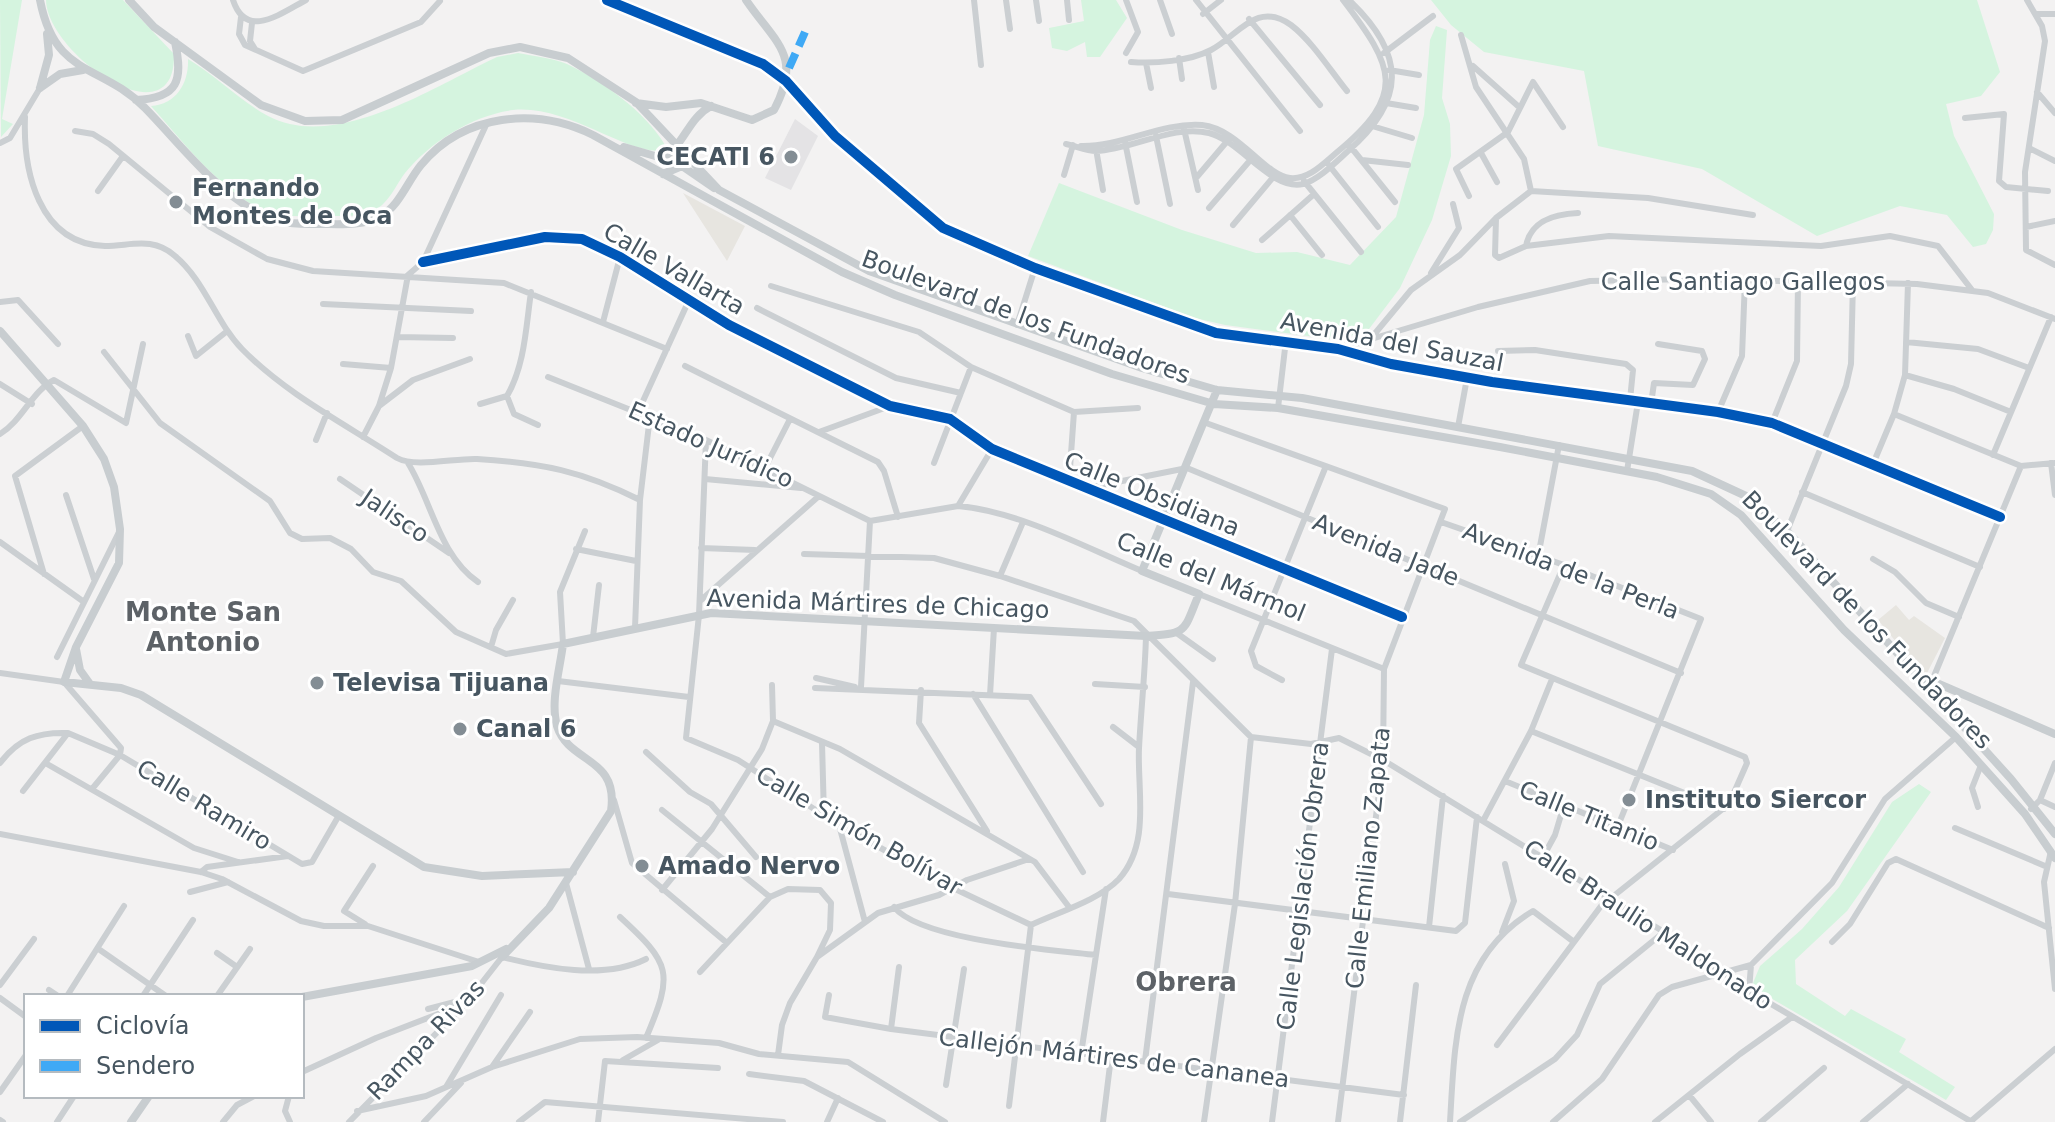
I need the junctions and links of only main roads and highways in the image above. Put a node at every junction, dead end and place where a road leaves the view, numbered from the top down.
1 (40, 0) edge
2 (129, 0) edge
3 (746, 0) edge
4 (45, 26) junction
5 (175, 42) junction
6 (83, 70) junction
7 (136, 100) junction
8 (636, 102) junction
9 (711, 105) junction
10 (610, 144) junction
11 (677, 146) junction
12 (663, 174) junction
13 (719, 190) junction
14 (924, 291) junction
15 (895, 295) junction
16 (0, 332) edge
17 (1217, 390) junction
18 (1214, 404) junction
19 (1178, 634) joint
20 (76, 647) junction
21 (90, 684) junction
22 (1929, 684) junction
23 (2055, 734) edge
24 (1956, 737) junction
25 (1974, 737) junction
26 (2055, 834) edge
27 (2053, 854) edge
28 (573, 872) junction
29 (512, 946) junction
30 (502, 957) road end
31 (304, 997) edge
32 (145, 1098) edge
33 (131, 1122) edge

1 - 4 main road, Boulevard de los Fundadores
2 - 5 main road, Boulevard de los Fundadores
3 - 9 main road
4 - 6 main road, Boulevard de los Fundadores
4 - 6 main road
5 - 7 main road
5 - 8 main road, Boulevard de los Fundadores
6 - 7 main road, Boulevard de los Fundadores
7 - 10 main road, Boulevard de los Fundadores
8 - 9 main road
8 - 11 main road, Boulevard de los Fundadores
9 - 11 main road
10 - 11 main road
10 - 12 main road, Boulevard de los Fundadores
11 - 13 main road, Boulevard de los Fundadores
12 - 13 main road
12 - 15 main road, Boulevard de los Fundadores
13 - 14 main road, Boulevard de los Fundadores
14 - 15 main road
14 - 17 main road, Boulevard de los Fundadores
15 - 18 main road, Boulevard de los Fundadores
16 - 20 main road
17 - 18 main road
17 - 22 main road, Boulevard de los Fundadores
18 - 19 main road, Calle del Mármol
18 - 24 main road, Boulevard de los Fundadores
19 - 28 main road, Avenida Mártires de Chicago
20 - 21 main road
20 - 21 main road
21 - 28 main road
22 - 23 main road
22 - 25 main road, Boulevard de los Fundadores
24 - 25 main road
24 - 27 main road, Boulevard de los Fundadores
25 - 26 main road, Boulevard de los Fundadores
28 - 29 main road
29 - 30 main road
29 - 31 main road
32 - 33 main road

